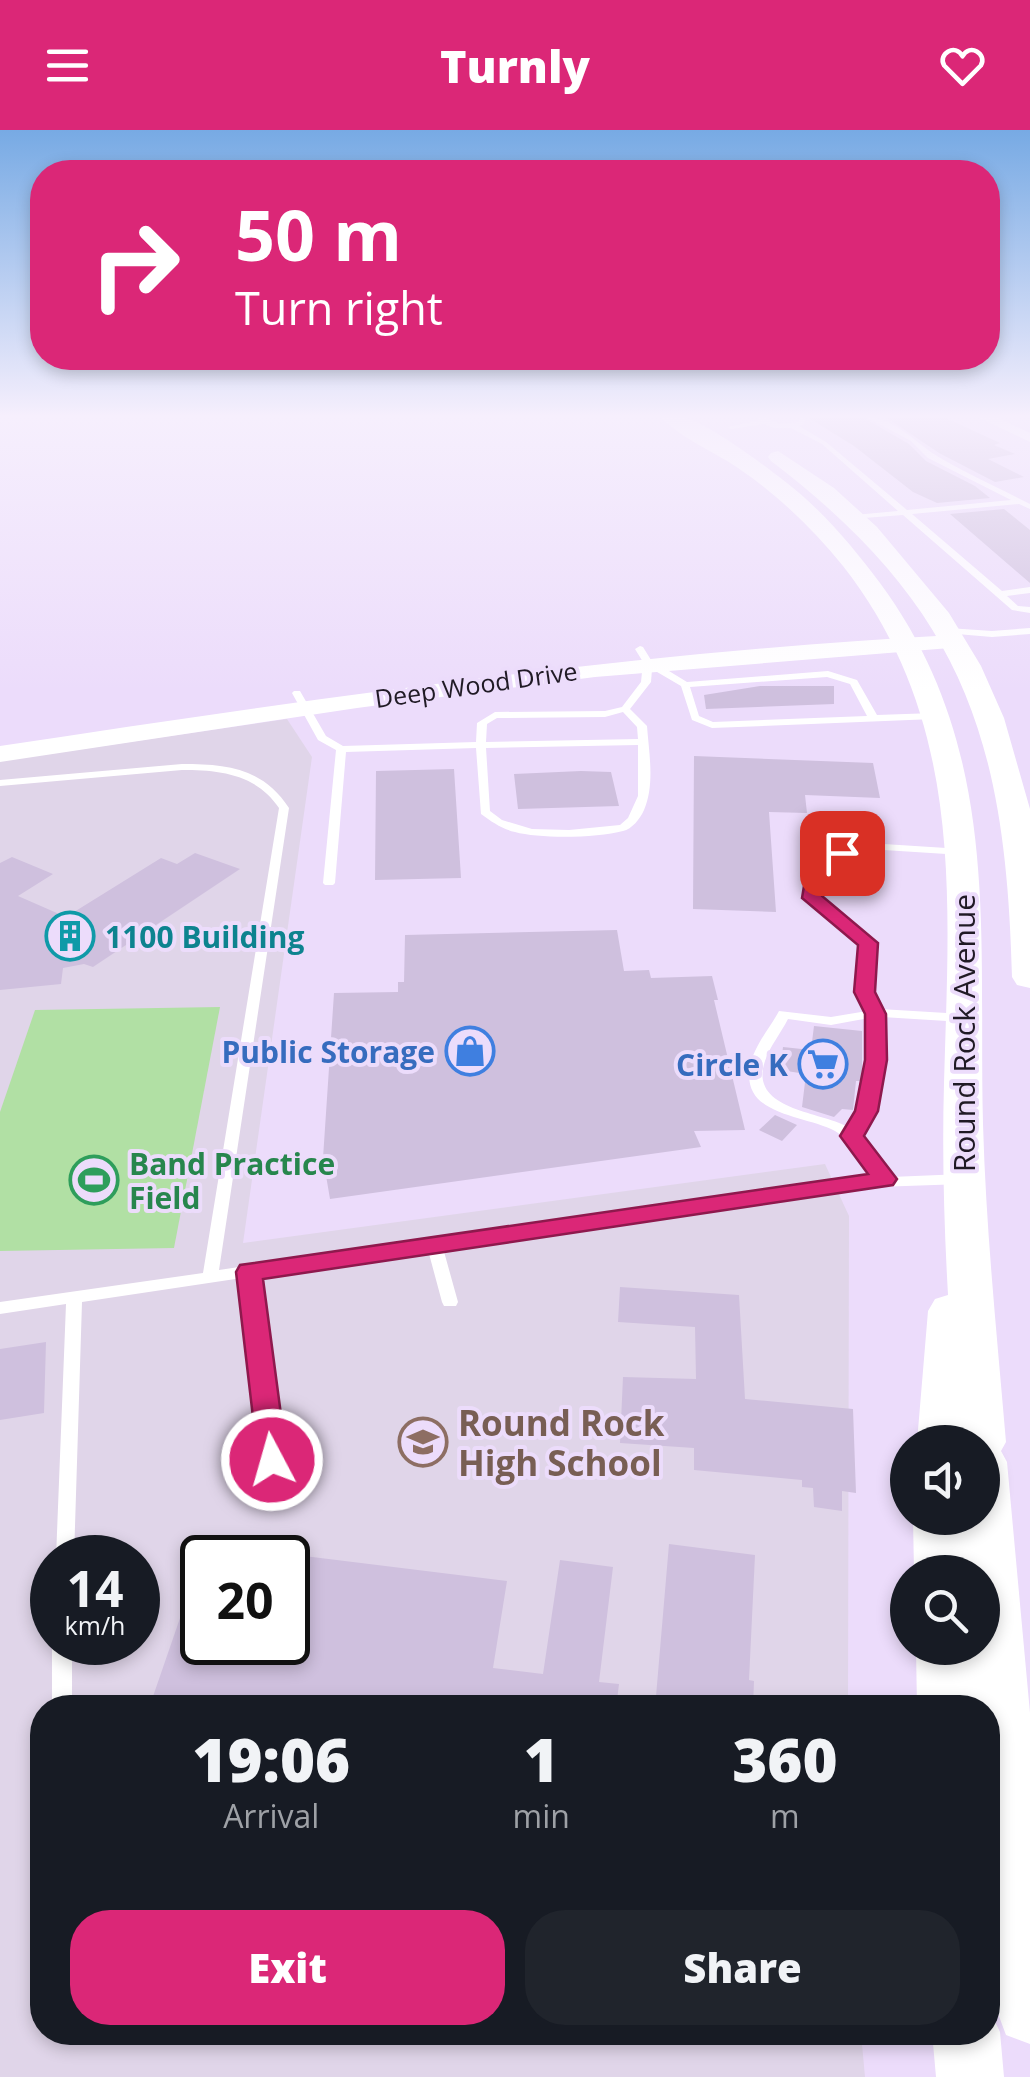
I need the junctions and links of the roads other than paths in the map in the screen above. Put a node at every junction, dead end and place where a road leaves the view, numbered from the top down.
1 (802, 509) edge
2 (905, 509) edge
3 (944, 509) edge
4 (846, 510) joint
5 (909, 512) junction
6 (1030, 590) edge
7 (1000, 594) junction
8 (1030, 610) edge
9 (1030, 631) edge
10 (951, 636) junction
11 (903, 638) junction
12 (644, 656) junction
13 (685, 685) junction
14 (302, 701) junction
15 (625, 710) junction
16 (936, 716) junction
17 (874, 718) junction
18 (0, 736) edge
19 (642, 742) junction
20 (481, 746) junction
21 (341, 749) junction
22 (0, 754) edge
23 (0, 784) edge
24 (1025, 833) edge
25 (963, 852) junction
26 (328, 883) dead end
27 (1030, 978) edge
28 (875, 1014) junction
29 (964, 1018) junction
30 (852, 1136) junction
31 (885, 1179) junction
32 (964, 1199) junction
33 (434, 1244) junction
34 (249, 1272) junction
35 (210, 1276) junction
36 (74, 1298) junction
37 (450, 1302) dead end
38 (0, 1308) edge
39 (943, 1425) edge
40 (980, 1425) edge
41 (275, 1488) dead end
42 (66, 1535) edge
43 (987, 1535) edge
44 (62, 1665) edge
45 (945, 1665) edge
46 (62, 1695) edge
47 (946, 1695) edge
48 (999, 1695) edge
49 (1000, 1702) edge
50 (1030, 2010) edge
51 (967, 2045) edge
52 (970, 2077) edge

1 - 11 main road, Round Rock Avenue
2 - 5 lane
3 - 5 lane
4 - 5 lane
4 - 10 main road, Round Rock Avenue
5 - 7 lane
6 - 7 lane
7 - 8 lane
9 - 10 lane
10 - 11 street, Deep Wood Drive
10 - 24 main road, Round Rock Avenue
11 - 12 street, Deep Wood Drive
11 - 16 main road, Round Rock Avenue
12 - 13 lane
12 - 14 street, Deep Wood Drive
12 - 15 lane
13 - 17 lane
13 - 17 lane
14 - 18 street, Deep Wood Drive
14 - 21 lane
14 - 22 street, Deep Wood Drive
15 - 19 lane
15 - 20 lane
16 - 17 lane
16 - 25 main road, Round Rock Avenue
19 - 20 lane
19 - 20 lane
20 - 21 lane
21 - 26 lane
23 - 35 lane
24 - 27 main road, Round Rock Avenue
25 - 28 lane
25 - 29 main road, Round Rock Avenue
28 - 29 lane
28 - 30 lane
28 - 30 lane
29 - 32 main road, Round Rock Avenue
30 - 31 lane
31 - 32 lane
31 - 33 lane
32 - 39 main road, Round Rock Avenue
32 - 40 main road
33 - 34 lane
33 - 37 lane
34 - 35 lane
34 - 41 lane
35 - 36 lane
36 - 38 lane
36 - 42 lane
43 - 48 main road
44 - 46 lane
45 - 47 main road
49 - 50 main road
51 - 52 main road

